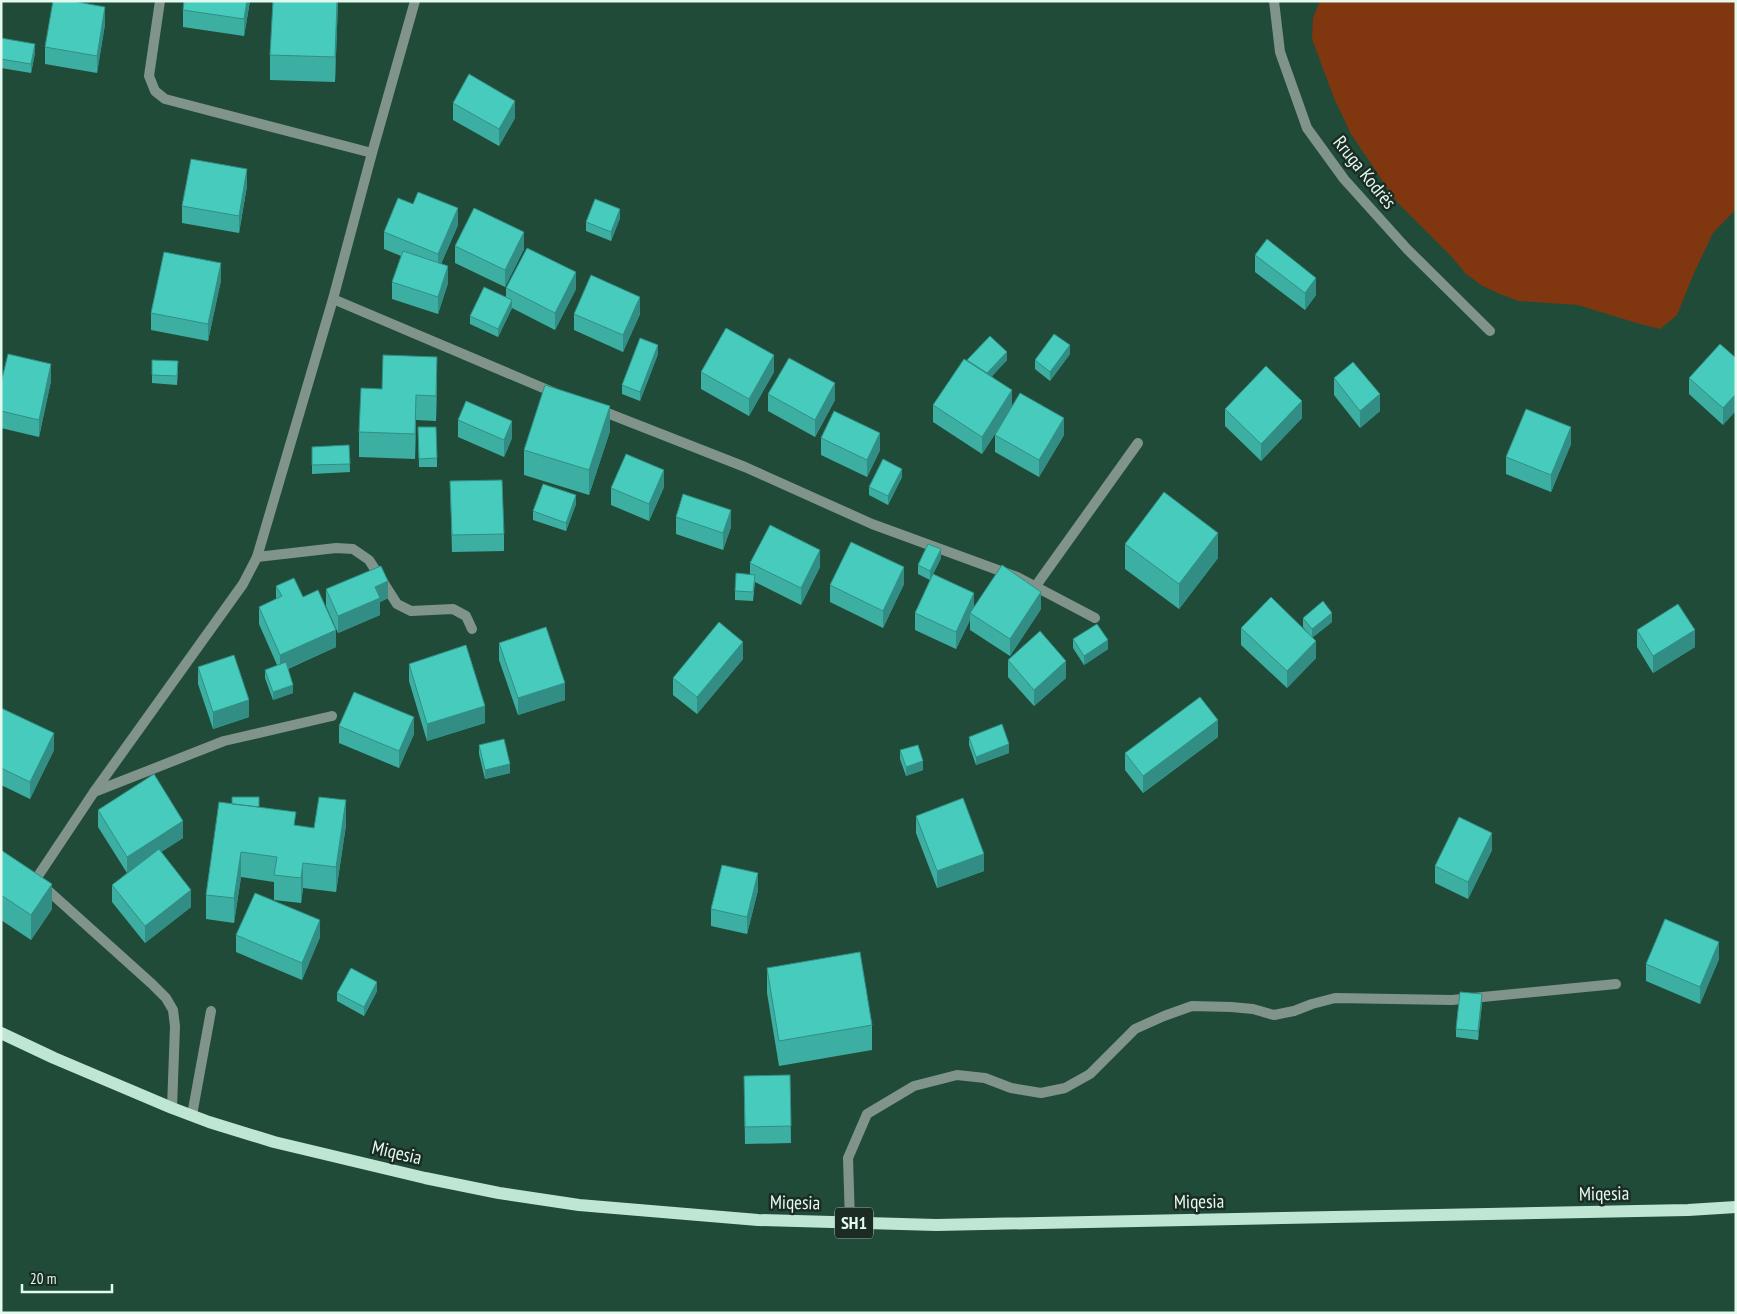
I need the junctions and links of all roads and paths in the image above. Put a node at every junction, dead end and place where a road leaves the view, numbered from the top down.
1 (160, 1) edge
2 (415, 1) edge
3 (1274, 1) edge
4 (372, 153) junction
5 (333, 299) junction
6 (1490, 330) dead end
7 (561, 396) edge
8 (589, 406) edge
9 (1138, 443) dead end
10 (258, 557) junction
11 (1035, 587) junction
12 (1095, 618) dead end
13 (472, 629) dead end
14 (332, 716) dead end
15 (94, 792) junction
16 (22, 871) edge
17 (36, 879) junction
18 (1616, 984) dead end
19 (211, 1011) dead end
20 (1, 1033) edge
21 (172, 1108) junction
22 (192, 1115) junction
23 (1736, 1207) edge
24 (850, 1222) junction

1 - 4 street
2 - 4 street
3 - 6 street, Rruga Kodrës
4 - 5 street
5 - 7 street
5 - 10 street
8 - 11 street
9 - 11 street
10 - 13 street
10 - 15 street
11 - 12 street
14 - 15 street
15 - 17 street
16 - 17 street
17 - 21 street
18 - 24 street
19 - 22 street
20 - 21 main road, Miqesia / SH1
21 - 22 main road, Miqesia / SH1
22 - 24 main road, Miqesia / SH1
23 - 24 main road, Miqesia / SH1

